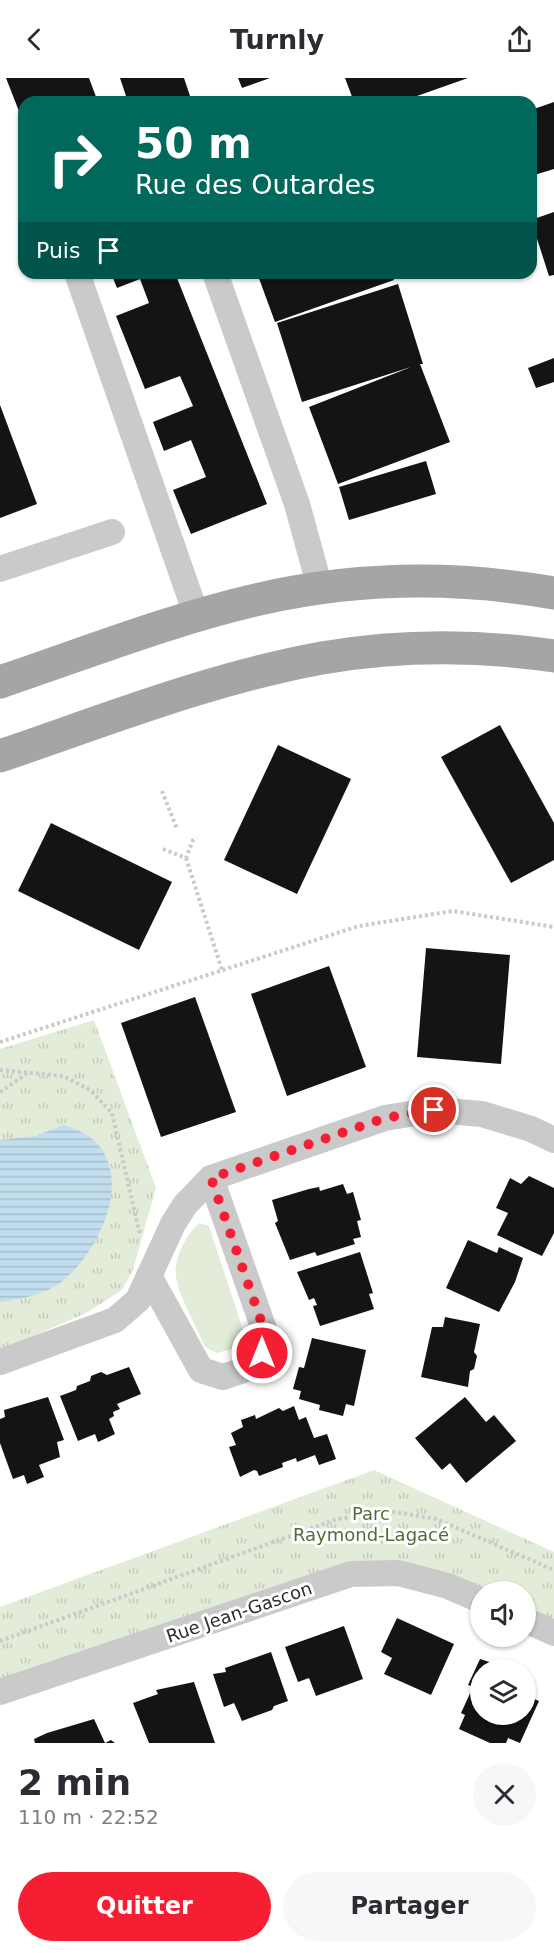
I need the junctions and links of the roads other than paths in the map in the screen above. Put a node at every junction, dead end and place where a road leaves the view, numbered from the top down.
1 (79, 279) edge
2 (217, 279) edge
3 (112, 532) dead end
4 (0, 569) edge
5 (320, 588) junction
6 (554, 593) edge
7 (197, 617) junction
8 (554, 656) edge
9 (0, 682) edge
10 (0, 756) edge
11 (554, 1140) edge
12 (211, 1178) junction
13 (149, 1276) junction
14 (0, 1362) edge
15 (470, 1596) edge
16 (536, 1625) edge
17 (554, 1633) edge
18 (0, 1692) edge

1 - 7 street
2 - 5 street
3 - 4 street
5 - 6 main road
5 - 7 main road
7 - 9 main road
8 - 10 main road
11 - 12 street
12 - 13 street
12 - 13 street
13 - 14 street
15 - 18 street, Rue Jean-Gascon
16 - 17 street

